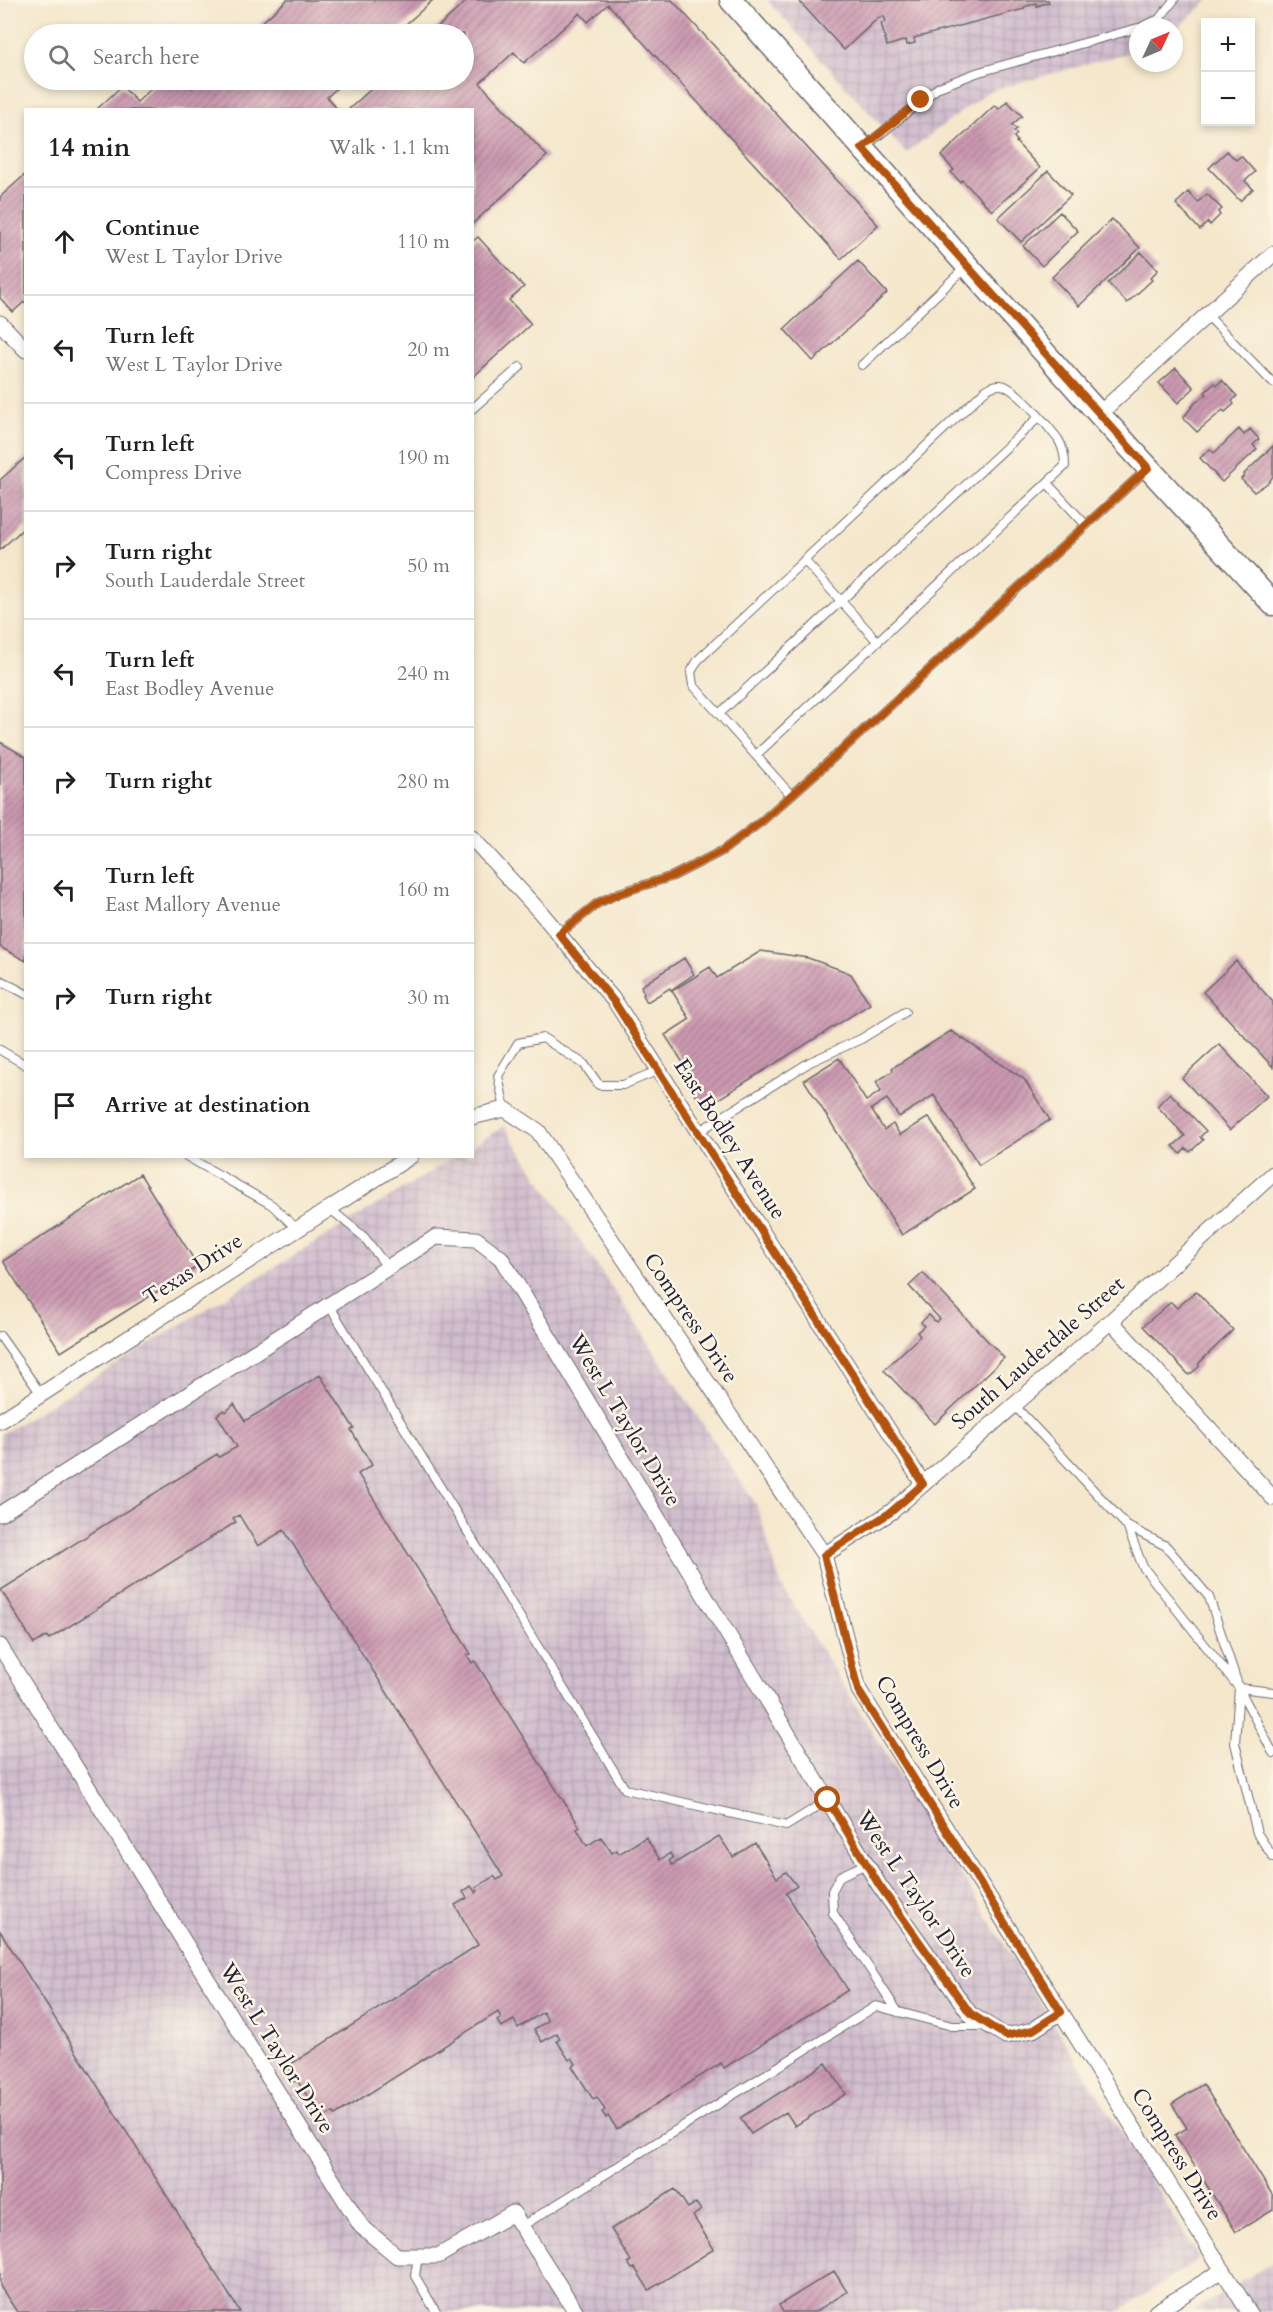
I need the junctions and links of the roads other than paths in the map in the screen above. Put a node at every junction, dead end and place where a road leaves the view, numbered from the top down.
1 (731, 0) edge
2 (1174, 0) edge
3 (1159, 18) edge
4 (1129, 31) edge
5 (862, 148) junction
6 (1273, 254) edge
7 (967, 266) junction
8 (1207, 315) junction
9 (0, 323) edge
10 (24, 349) edge
11 (862, 365) dead end
12 (520, 367) dead end
13 (1273, 383) edge
14 (474, 407) edge
15 (1099, 414) junction
16 (1038, 418) junction
17 (1148, 468) junction
18 (1048, 484) junction
19 (1086, 525) junction
20 (804, 560) junction
21 (840, 601) junction
22 (1273, 604) edge
23 (878, 642) junction
24 (719, 714) junction
25 (756, 755) junction
26 (791, 795) junction
27 (474, 840) edge
28 (559, 934) junction
29 (0, 980) edge
30 (24, 993) edge
31 (905, 1012) dead end
32 (0, 1050) edge
33 (24, 1064) edge
34 (659, 1070) junction
35 (505, 1109) junction
36 (474, 1117) edge
37 (698, 1132) junction
38 (190, 1158) edge
39 (408, 1158) edge
40 (1273, 1174) edge
41 (329, 1208) junction
42 (297, 1229) junction
43 (388, 1268) junction
44 (329, 1305) junction
45 (1111, 1321) junction
46 (0, 1336) edge
47 (41, 1394) junction
48 (1014, 1405) junction
49 (0, 1421) edge
50 (923, 1484) junction
51 (1273, 1498) edge
52 (0, 1514) edge
53 (1127, 1526) junction
54 (824, 1555) junction
55 (0, 1646) edge
56 (1239, 1688) junction
57 (1273, 1692) edge
58 (1273, 1753) edge
59 (828, 1800) junction
60 (1273, 1857) edge
61 (866, 1863) junction
62 (898, 2012) junction
63 (1061, 2012) junction
64 (989, 2026) junction
65 (522, 2226) junction
66 (418, 2256) junction
67 (1223, 2270) junction
68 (436, 2312) edge
69 (576, 2312) edge
70 (1156, 2312) edge
71 (1249, 2312) edge

1 - 5 main road
2 - 3 lane
4 - 5 lane
5 - 7 main road
6 - 8 street
7 - 11 lane
7 - 15 main road
8 - 13 lane
8 - 15 street
9 - 10 street
12 - 14 lane
15 - 17 main road
16 - 18 lane
16 - 20 lane
16 - 21 lane
17 - 19 lane
17 - 22 main road
18 - 19 lane
18 - 23 lane
19 - 26 lane
20 - 21 lane
20 - 24 lane
21 - 23 lane
21 - 24 lane
23 - 25 lane
24 - 25 lane
25 - 26 lane
26 - 28 lane
27 - 28 street, East Bodley Avenue
28 - 34 street, East Bodley Avenue
29 - 30 lane
31 - 37 lane
32 - 33 lane
34 - 35 lane
34 - 37 street, East Bodley Avenue
35 - 36 street
35 - 54 street, Compress Drive
37 - 50 street, East Bodley Avenue
38 - 42 lane
39 - 41 street, Texas Drive
40 - 45 street, South Lauderdale Street
41 - 42 street, Texas Drive
41 - 43 lane
42 - 47 street, Texas Drive
43 - 44 street, West L Taylor Drive
43 - 59 street, West L Taylor Drive
44 - 52 street, West L Taylor Drive
44 - 59 lane
45 - 48 street, South Lauderdale Street
45 - 51 street
46 - 47 lane
47 - 49 street, Texas Drive
48 - 50 street, South Lauderdale Street
48 - 53 lane
50 - 54 street, South Lauderdale Street
53 - 56 lane
53 - 56 lane
54 - 63 street, Compress Drive
55 - 66 street, West L Taylor Drive
56 - 57 lane
56 - 58 lane
56 - 60 lane
59 - 61 street, West L Taylor Drive
61 - 62 lane
61 - 64 street, West L Taylor Drive
62 - 64 lane
62 - 65 lane
63 - 64 street, West L Taylor Drive
63 - 67 street, Compress Drive
65 - 66 street, West L Taylor Drive
65 - 69 street
66 - 68 lane
67 - 70 street
67 - 71 street, Compress Drive

